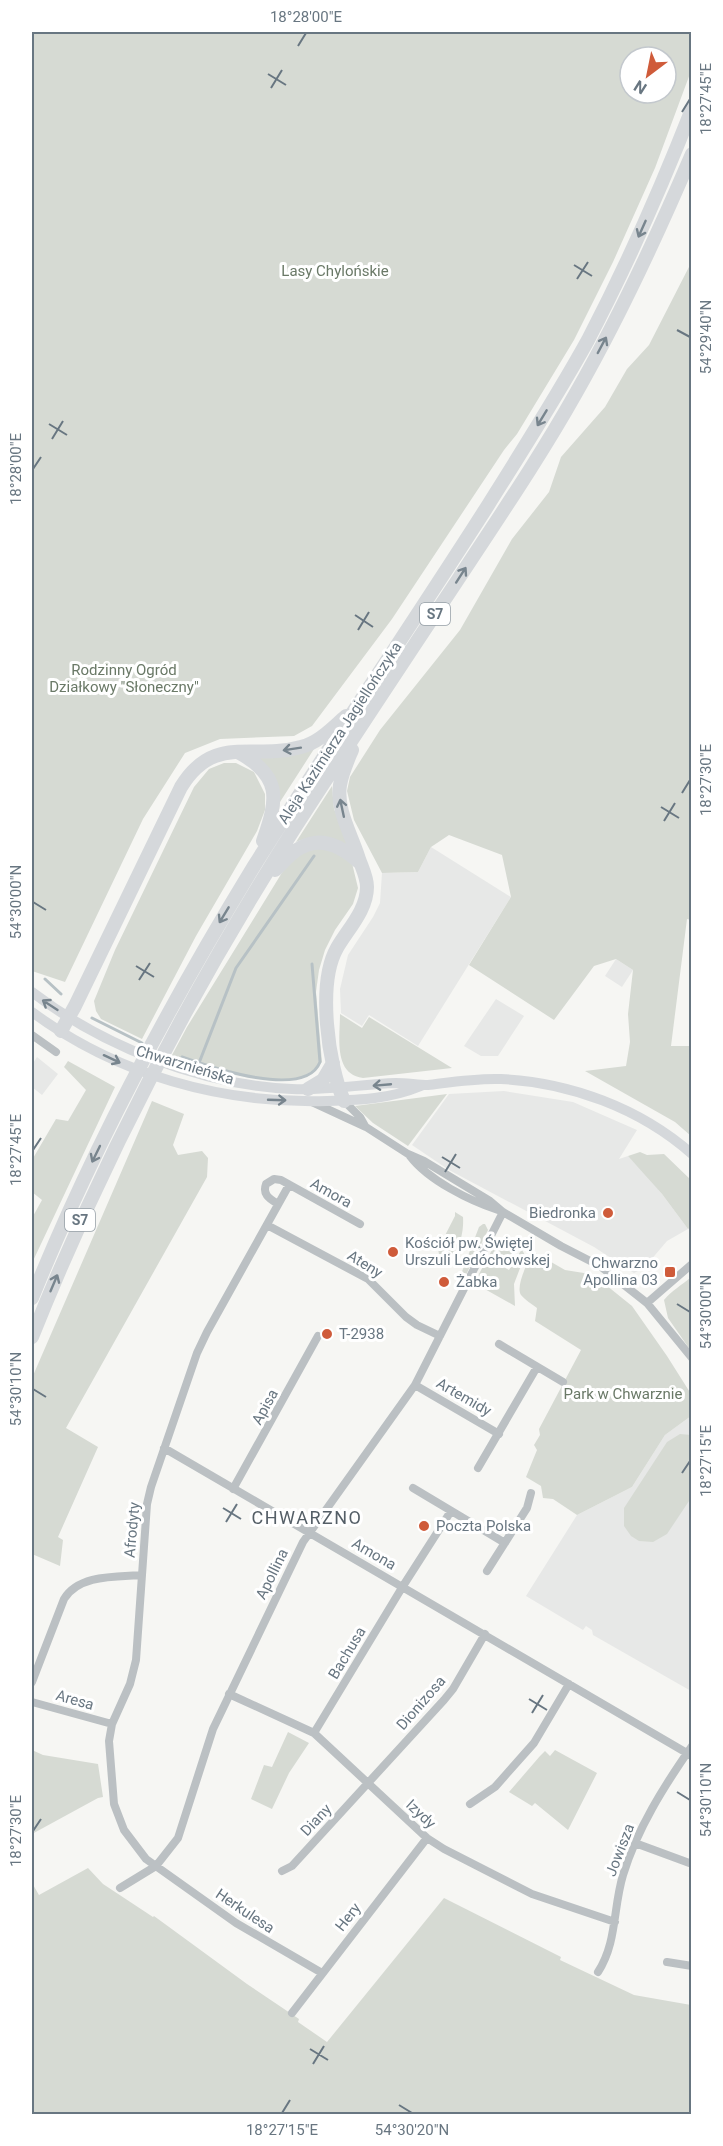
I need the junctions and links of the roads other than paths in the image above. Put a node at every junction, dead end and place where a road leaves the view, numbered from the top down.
1 (692, 109) edge
2 (692, 154) edge
3 (357, 707) junction
4 (359, 729) junction
5 (238, 752) junction
6 (360, 863) junction
7 (255, 866) junction
8 (262, 881) junction
9 (32, 992) edge
10 (32, 1012) edge
11 (69, 1017) junction
12 (61, 1031) junction
13 (32, 1035) edge
14 (56, 1052) dead end
15 (333, 1063) junction
16 (310, 1095) junction
17 (341, 1095) junction
18 (128, 1103) junction
19 (366, 1127) junction
20 (692, 1154) edge
21 (289, 1185) junction
22 (278, 1204) junction
23 (503, 1212) junction
24 (360, 1224) dead end
25 (267, 1225) junction
26 (692, 1264) edge
27 (32, 1298) edge
28 (647, 1303) junction
29 (318, 1336) dead end
30 (440, 1336) junction
31 (32, 1337) edge
32 (499, 1344) dead end
33 (692, 1358) edge
34 (537, 1367) junction
35 (562, 1382) dead end
36 (415, 1385) junction
37 (499, 1434) junction
38 (164, 1448) junction
39 (478, 1468) dead end
40 (413, 1488) dead end
41 (233, 1489) junction
42 (531, 1492) dead end
43 (452, 1511) junction
44 (309, 1532) junction
45 (505, 1543) junction
46 (487, 1571) dead end
47 (142, 1575) junction
48 (403, 1586) junction
49 (485, 1634) junction
50 (32, 1682) edge
51 (569, 1684) junction
52 (229, 1694) junction
53 (32, 1702) edge
54 (112, 1724) junction
55 (314, 1733) junction
56 (690, 1752) edge
57 (368, 1783) junction
58 (470, 1804) dead end
59 (427, 1838) junction
60 (635, 1843) junction
61 (692, 1864) edge
62 (156, 1866) junction
63 (282, 1871) dead end
64 (120, 1888) dead end
65 (615, 1922) junction
66 (667, 1962) dead end
67 (692, 1966) edge
68 (598, 1972) dead end
69 (322, 1973) junction
70 (292, 2013) dead end

1 -> 3 highway, Aleja Kazimierza Jagiellończyka / S7
4 -> 2 highway, Aleja Kazimierza Jagiellończyka / S7
3 -> 5 highway
3 - 7 highway, Aleja Kazimierza Jagiellończyka / S7
6 -> 4 highway
4 - 8 highway, Aleja Kazimierza Jagiellończyka / S7
5 - 7 highway
5 - 11 highway
6 - 8 highway
6 - 15 highway
7 -> 18 highway, Aleja Kazimierza Jagiellończyka / S7
8 - 18 highway, Aleja Kazimierza Jagiellończyka / S7
11 -> 9 main road, Chwarznieńska
10 - 12 main road, Chwarznieńska
11 - 12 highway
11 - 16 main road, Chwarznieńska
12 -> 16 main road, Chwarznieńska
13 - 14 street
15 - 16 highway
15 - 17 highway
16 - 17 main road, Chwarznieńska
16 - 19 street, Chwarznieńska
17 - 19 street, Chwarznieńska
17 - 20 main road, Chwarznieńska
18 -> 27 highway, Aleja Kazimierza Jagiellończyka / S7
31 -> 18 highway, Aleja Kazimierza Jagiellończyka / S7
19 - 23 street, Chwarznieńska
21 - 22 street, Afrodyty
21 - 22 street
21 - 24 street, Amora
22 - 25 street, Afrodyty
23 - 28 street, Chwarznieńska
23 - 30 street, Apollina
25 - 30 street, Ateny
25 - 38 street, Afrodyty
26 - 28 street
28 - 33 street, Chwarznieńska
29 - 41 street, Apisa
30 - 36 street, Apollina
32 - 34 street
34 - 35 street
34 - 37 street, Artemidy
36 - 37 street, Artemidy
36 - 44 street, Apollina
37 - 39 street, Artemidy
38 - 41 street, Amona
38 - 47 street, Afrodyty
40 - 43 street
41 - 44 street, Amona
42 - 45 street
43 - 45 street
43 - 48 street, Bachusa
44 - 48 street, Amona
44 - 52 street, Apollina
45 - 46 street
47 - 50 street
47 - 54 street, Afrodyty
48 - 49 street, Amona
48 - 55 street, Bachusa
49 - 51 street, Amona
49 - 57 street, Dionizosa
51 - 56 street, Amona
51 - 58 street
52 - 55 street, Izydy
52 - 62 street, Apollina
53 - 54 street, Aresa
54 - 62 street, Afrodyty
55 - 57 street, Izydy
56 - 60 street, Jowisza
57 - 59 street, Izydy
57 - 63 street, Diany
59 - 65 street, Izydy
59 - 69 street, Hery
60 - 61 street
60 - 65 street, Jowisza
62 - 64 street, Apollina
62 - 69 street, Herkulesa
65 - 68 street, Jowisza
66 - 67 street
69 - 70 street, Hery

